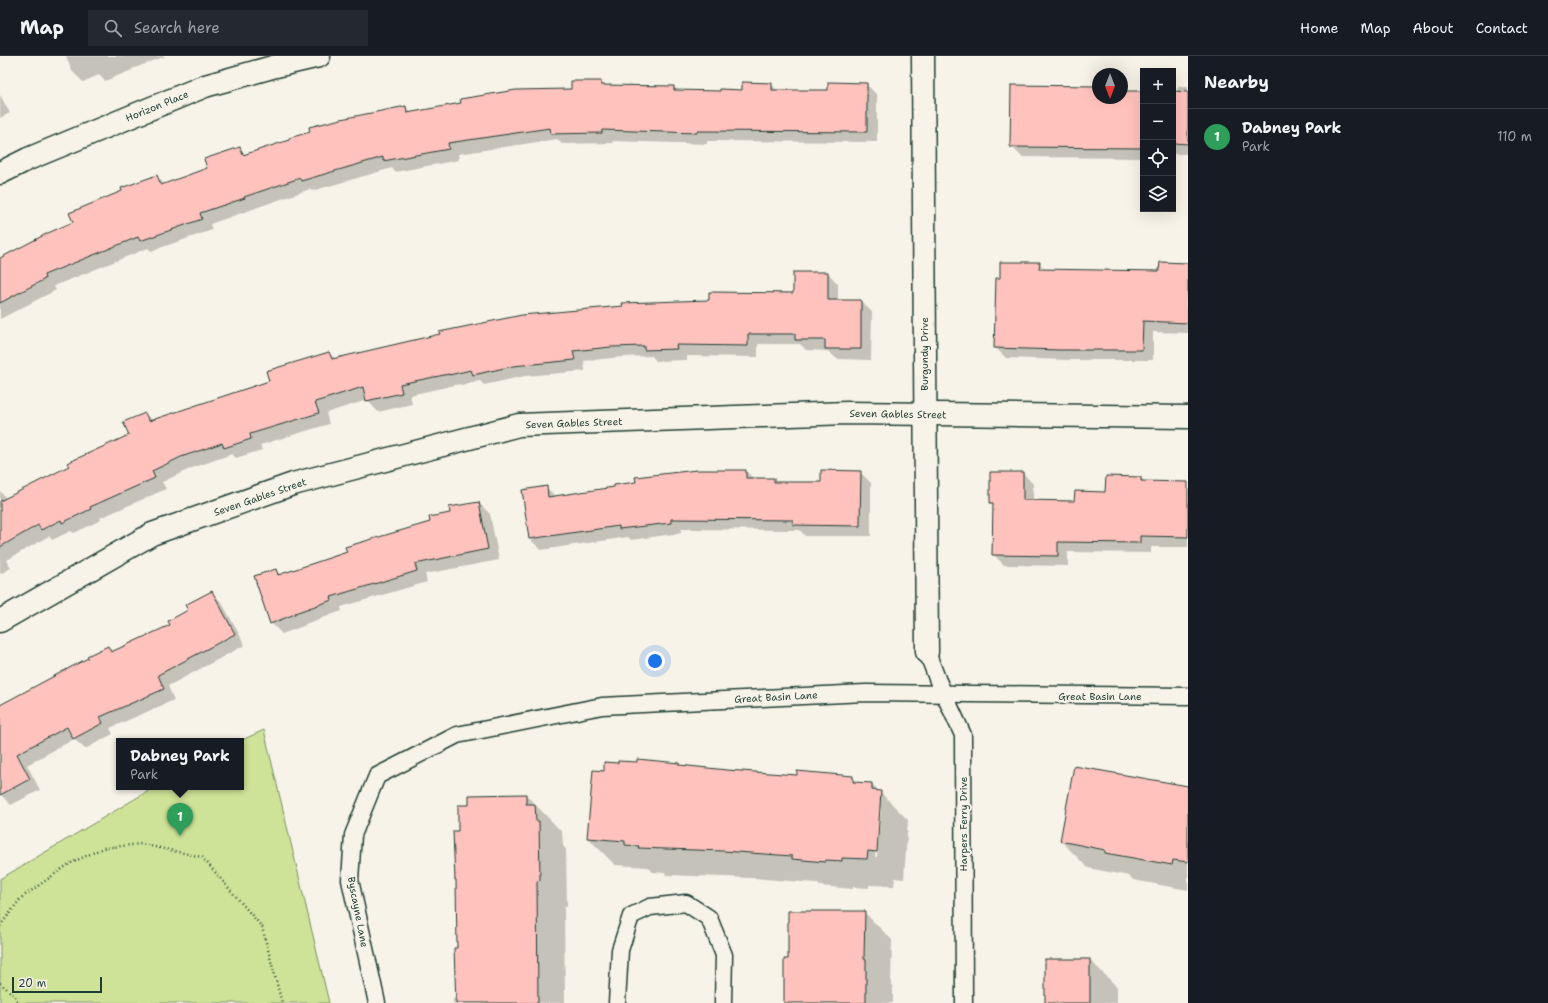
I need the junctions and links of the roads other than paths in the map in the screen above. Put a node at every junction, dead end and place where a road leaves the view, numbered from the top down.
1 (319, 56) edge
2 (922, 56) edge
3 (0, 173) edge
4 (925, 415) junction
5 (1188, 417) edge
6 (0, 621) edge
7 (927, 652) joint
8 (944, 694) junction
9 (1188, 696) edge
10 (377, 776) joint
11 (377, 1003) edge
12 (617, 1003) edge
13 (723, 1003) edge
14 (964, 1003) edge

1 - 3 street, Horizon Place
2 - 4 street, Burgundy Drive
4 - 5 street, Seven Gables Street
4 - 6 street, Seven Gables Street
4 - 7 street, Burgundy Drive
7 - 8 lane, Harpers Ferry Drive
8 - 9 lane, Great Basin Lane
8 - 10 lane, Great Basin Lane
8 - 14 lane, Harpers Ferry Drive
10 - 11 lane, Byscayne Lane
12 - 13 lane

